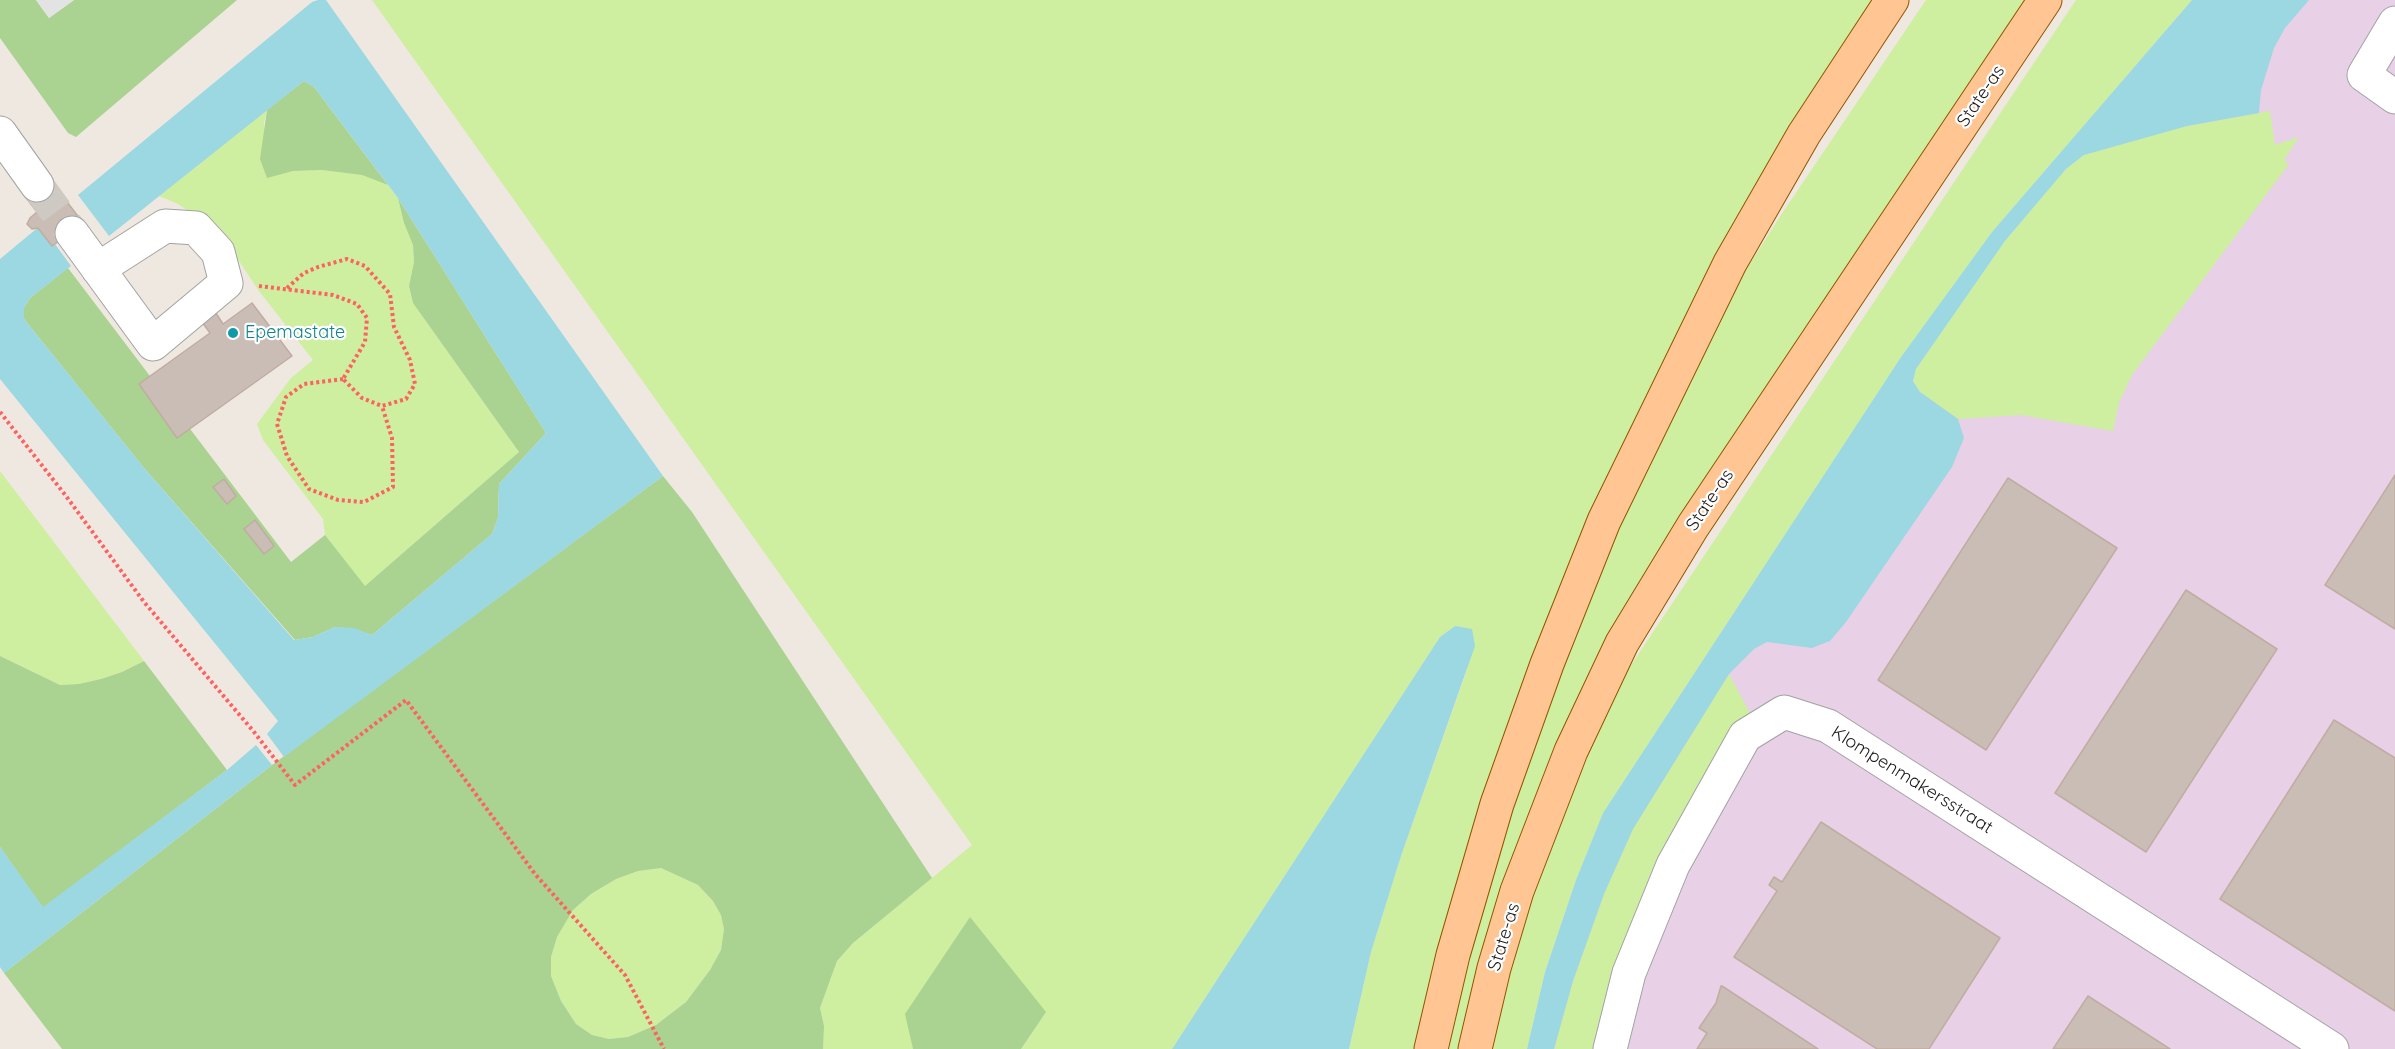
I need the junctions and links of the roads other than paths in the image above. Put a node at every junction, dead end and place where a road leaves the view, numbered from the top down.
1 (1892, 0) edge
2 (2045, 0) edge
3 (2395, 23) edge
4 (2395, 97) edge
5 (0, 133) edge
6 (37, 185) tunnel mouth
7 (72, 233) tunnel mouth
8 (98, 269) junction
9 (1431, 1049) edge
10 (1475, 1049) edge
11 (1610, 1049) edge
12 (2332, 1049) edge

1 - 9 main road
2 - 10 main road, State-as
3 - 4 street
5 - 6 street
7 - 8 street
8 - 8 street
11 - 12 street, Klompenmakersstraat

